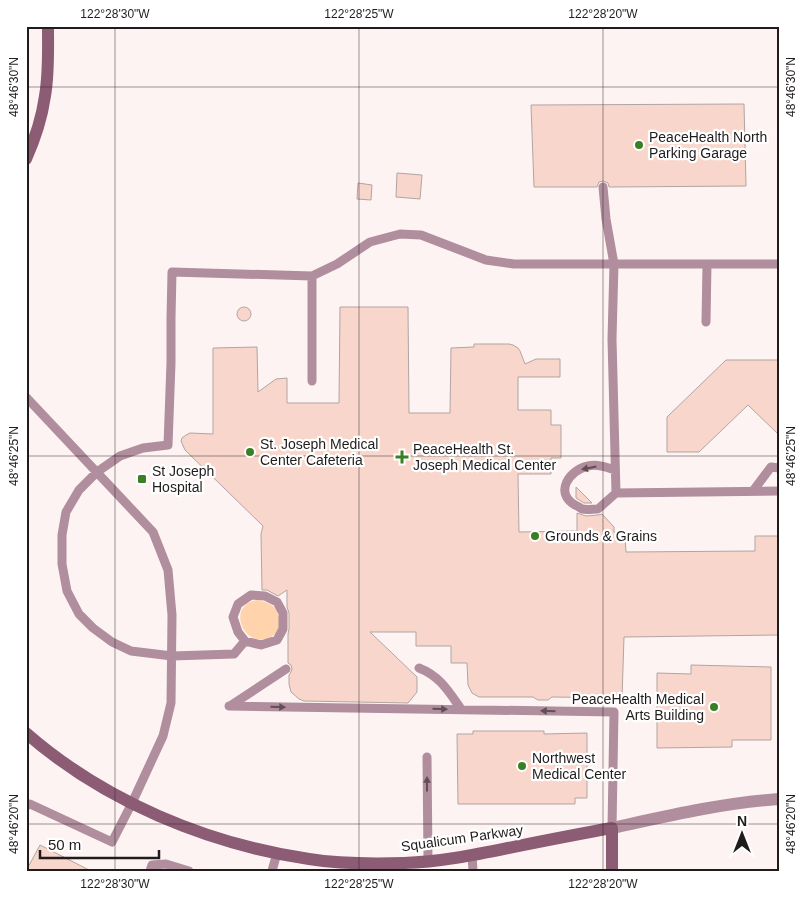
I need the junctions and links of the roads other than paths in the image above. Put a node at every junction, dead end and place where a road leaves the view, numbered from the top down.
1 (48, 26) edge
2 (26, 159) edge
3 (603, 187) dead end
4 (614, 264) junction
5 (707, 264) junction
6 (779, 264) edge
7 (312, 276) junction
8 (706, 322) dead end
9 (312, 381) dead end
10 (26, 397) edge
11 (779, 468) edge
12 (615, 470) junction
13 (97, 472) junction
14 (753, 491) junction
15 (779, 492) edge
16 (616, 493) junction
17 (246, 641) junction
18 (172, 656) junction
19 (419, 668) dead end
20 (286, 669) dead end
21 (461, 710) junction
22 (26, 733) edge
23 (427, 757) dead end
24 (779, 799) edge
25 (132, 803) junction
26 (26, 806) edge
27 (612, 828) junction
28 (277, 853) junction
29 (472, 855) junction
30 (428, 861) junction
31 (150, 871) edge
32 (188, 871) edge
33 (272, 871) edge
34 (473, 871) edge
35 (612, 871) edge

1 - 2 street
3 - 4 lane
4 - 5 lane
4 - 7 lane
4 - 12 lane
5 - 6 lane
5 - 8 lane
7 - 9 lane
7 - 13 lane
10 - 13 lane
11 - 14 lane
12 - 16 lane
12 -> 16 lane
13 - 18 lane
13 - 18 lane
14 - 15 lane
14 - 16 lane
17 - 17 lane
17 - 18 lane
18 - 25 lane
19 - 21 lane
20 -> 21 lane
27 -> 21 lane
22 - 25 street, Squalicum Parkway
30 -> 23 lane
24 - 27 street, Squalicum Parkway
25 - 26 lane
25 - 28 street, Squalicum Parkway
27 - 29 street, Squalicum Parkway
27 - 35 street
28 - 30 street, Squalicum Parkway
28 - 33 lane
29 - 30 street, Squalicum Parkway
29 - 34 lane
31 - 32 lane

